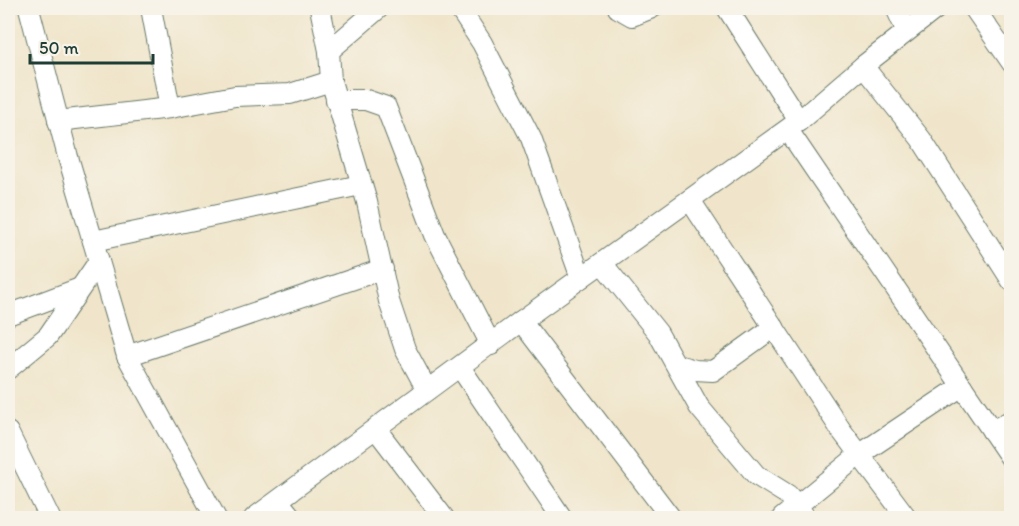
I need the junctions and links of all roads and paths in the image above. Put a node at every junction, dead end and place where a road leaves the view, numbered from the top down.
1 (29, 8) edge
2 (151, 8) edge
3 (320, 8) edge
4 (379, 8) edge
5 (459, 8) edge
6 (618, 8) edge
7 (652, 8) edge
8 (727, 8) edge
9 (896, 8) edge
10 (937, 8) edge
11 (974, 8) edge
12 (741, 17) edge
13 (906, 30) junction
14 (329, 51) junction
15 (1011, 63) edge
16 (863, 66) junction
17 (331, 81) junction
18 (336, 100) junction
19 (170, 108) junction
20 (58, 121) junction
21 (794, 125) junction
22 (361, 185) junction
23 (690, 200) junction
24 (93, 241) junction
25 (99, 261) junction
26 (602, 263) junction
27 (383, 270) junction
28 (581, 278) junction
29 (1011, 281) edge
30 (80, 288) junction
31 (8, 315) edge
32 (521, 321) junction
33 (774, 327) junction
34 (491, 345) junction
35 (127, 356) junction
36 (677, 365) junction
37 (460, 367) junction
38 (8, 369) edge
39 (962, 386) junction
40 (427, 390) junction
41 (1011, 420) edge
42 (376, 429) junction
43 (992, 431) junction
44 (8, 432) edge
45 (859, 455) junction
46 (1011, 460) edge
47 (279, 502) junction
48 (795, 514) edge
49 (50, 519) edge
50 (216, 519) edge
51 (254, 519) edge
52 (292, 519) edge
53 (444, 519) edge
54 (562, 519) edge
55 (671, 519) edge
56 (907, 519) edge

1 - 20 street
2 - 19 street
3 - 14 street
4 - 14 street
5 - 28 street
6 - 7 street
8 - 12 street
9 - 13 street
10 - 13 street
11 - 15 street
12 - 21 street
13 - 16 street
14 - 17 street
16 - 21 street
16 - 29 street
17 - 18 street
17 - 19 street
18 - 22 street
18 - 34 street
19 - 20 street
20 - 24 street
21 - 23 street
21 - 39 street
22 - 24 street
22 - 27 street
23 - 26 street
23 - 33 street
24 - 25 street
25 - 30 street
25 - 35 street
26 - 28 street
26 - 36 street
27 - 35 street
27 - 40 street
28 - 32 street
30 - 31 street
30 - 38 street
32 - 34 street
32 - 55 street
33 - 36 street
33 - 45 street
34 - 37 street
35 - 50 street
36 - 48 street
37 - 40 street
37 - 54 street
39 - 43 street
39 - 45 street
40 - 42 street
41 - 43 street
42 - 47 street
42 - 53 street
43 - 46 street
44 - 49 street
45 - 48 street
45 - 56 street
47 - 51 street
47 - 52 street

